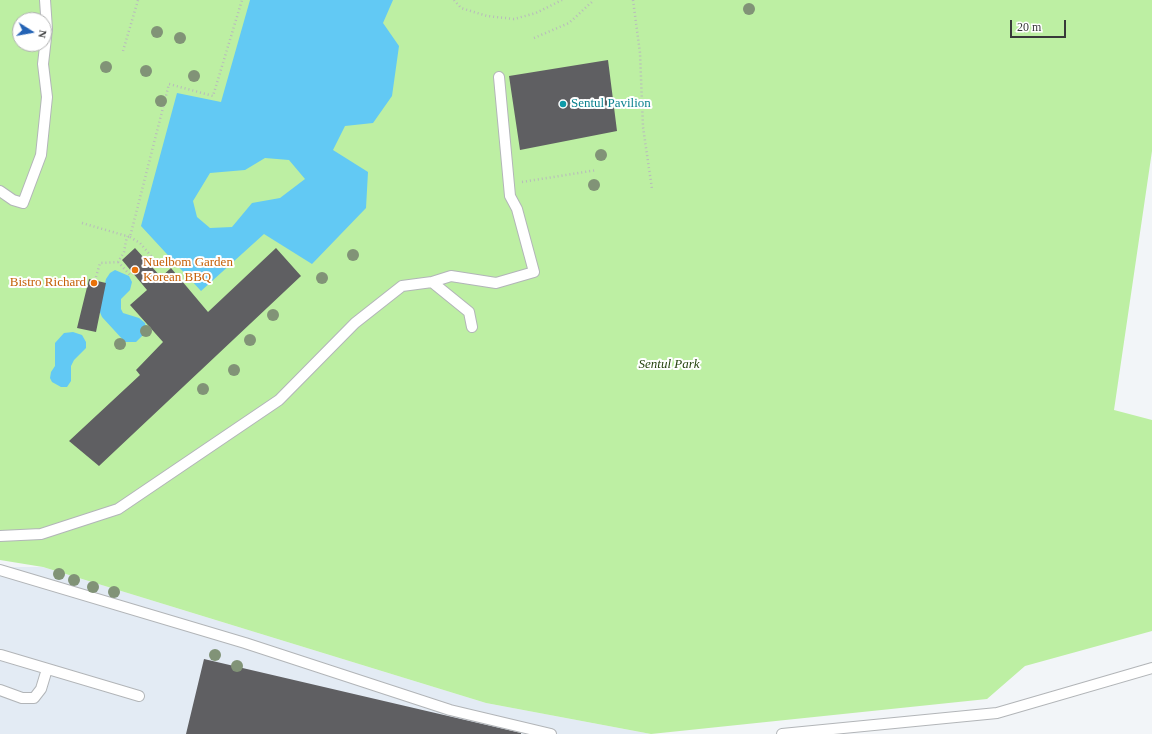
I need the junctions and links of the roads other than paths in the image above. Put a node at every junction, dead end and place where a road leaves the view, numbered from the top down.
1 (45, 0) edge
2 (499, 77) dead end
3 (0, 191) edge
4 (432, 282) junction
5 (472, 327) dead end
6 (0, 536) edge
7 (0, 570) edge
8 (1, 656) edge
9 (1152, 668) edge
10 (47, 669) junction
11 (0, 690) edge
12 (139, 696) dead end
13 (550, 734) edge
14 (782, 734) edge

1 - 3 lane
2 - 4 lane
4 - 5 lane
4 - 6 lane
7 - 13 lane
8 - 10 lane
9 - 14 lane
10 - 11 lane
10 - 12 lane

